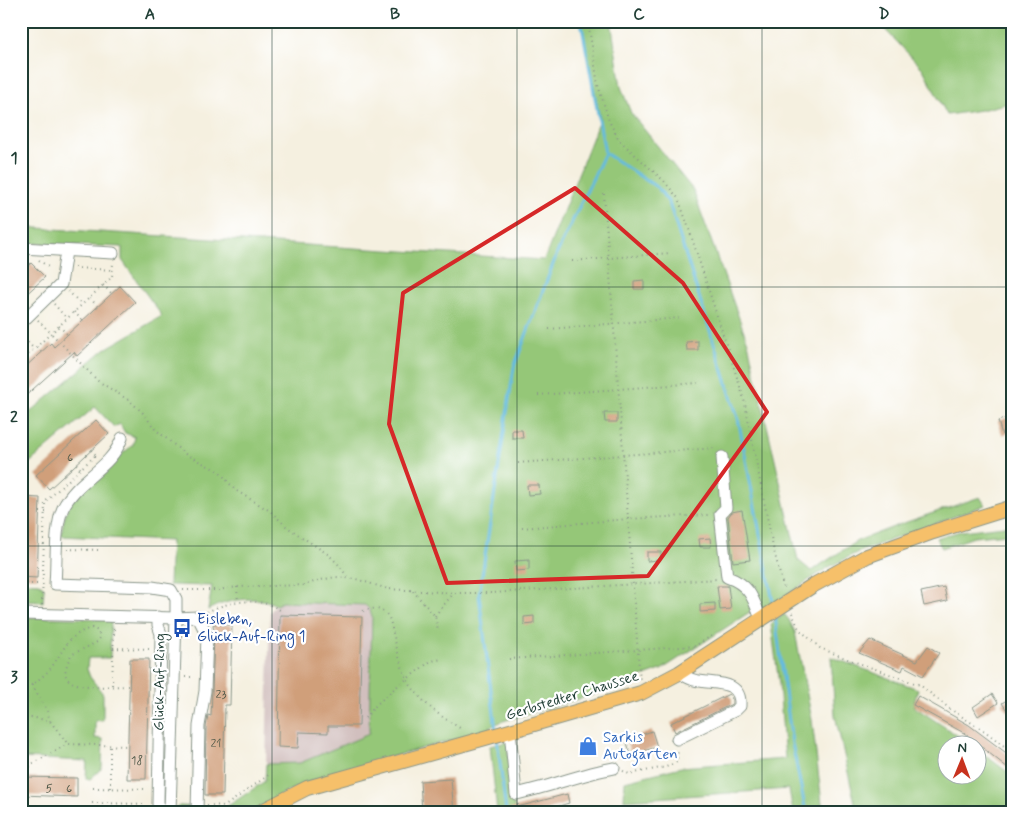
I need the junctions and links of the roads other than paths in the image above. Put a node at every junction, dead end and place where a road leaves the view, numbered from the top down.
1 (21, 248) edge
2 (66, 251) junction
3 (113, 253) road end
4 (21, 323) edge
5 (122, 438) dead end
6 (722, 456) road end
7 (1009, 512) edge
8 (775, 610) junction
9 (21, 614) edge
10 (158, 617) junction
11 (176, 618) junction
12 (679, 673) junction
13 (507, 732) junction
14 (677, 740) road end
15 (614, 768) road end
16 (161, 808) edge
17 (197, 808) edge
18 (170, 812) edge
19 (260, 812) edge

1 - 2 street
2 - 3 street
2 - 4 street
5 - 11 street
6 - 8 street
7 - 8 main road, Gerbstedter Chaussee
8 - 12 main road, Gerbstedter Chaussee
9 - 10 street, Glück-Auf-Ring
10 - 11 street, Glück-Auf-Ring
10 - 16 street
11 - 17 street
11 - 18 street, Glück-Auf-Ring
12 - 13 main road, Gerbstedter Chaussee
12 - 14 street
13 - 15 street
13 - 19 main road, Gerbstedter Chaussee

